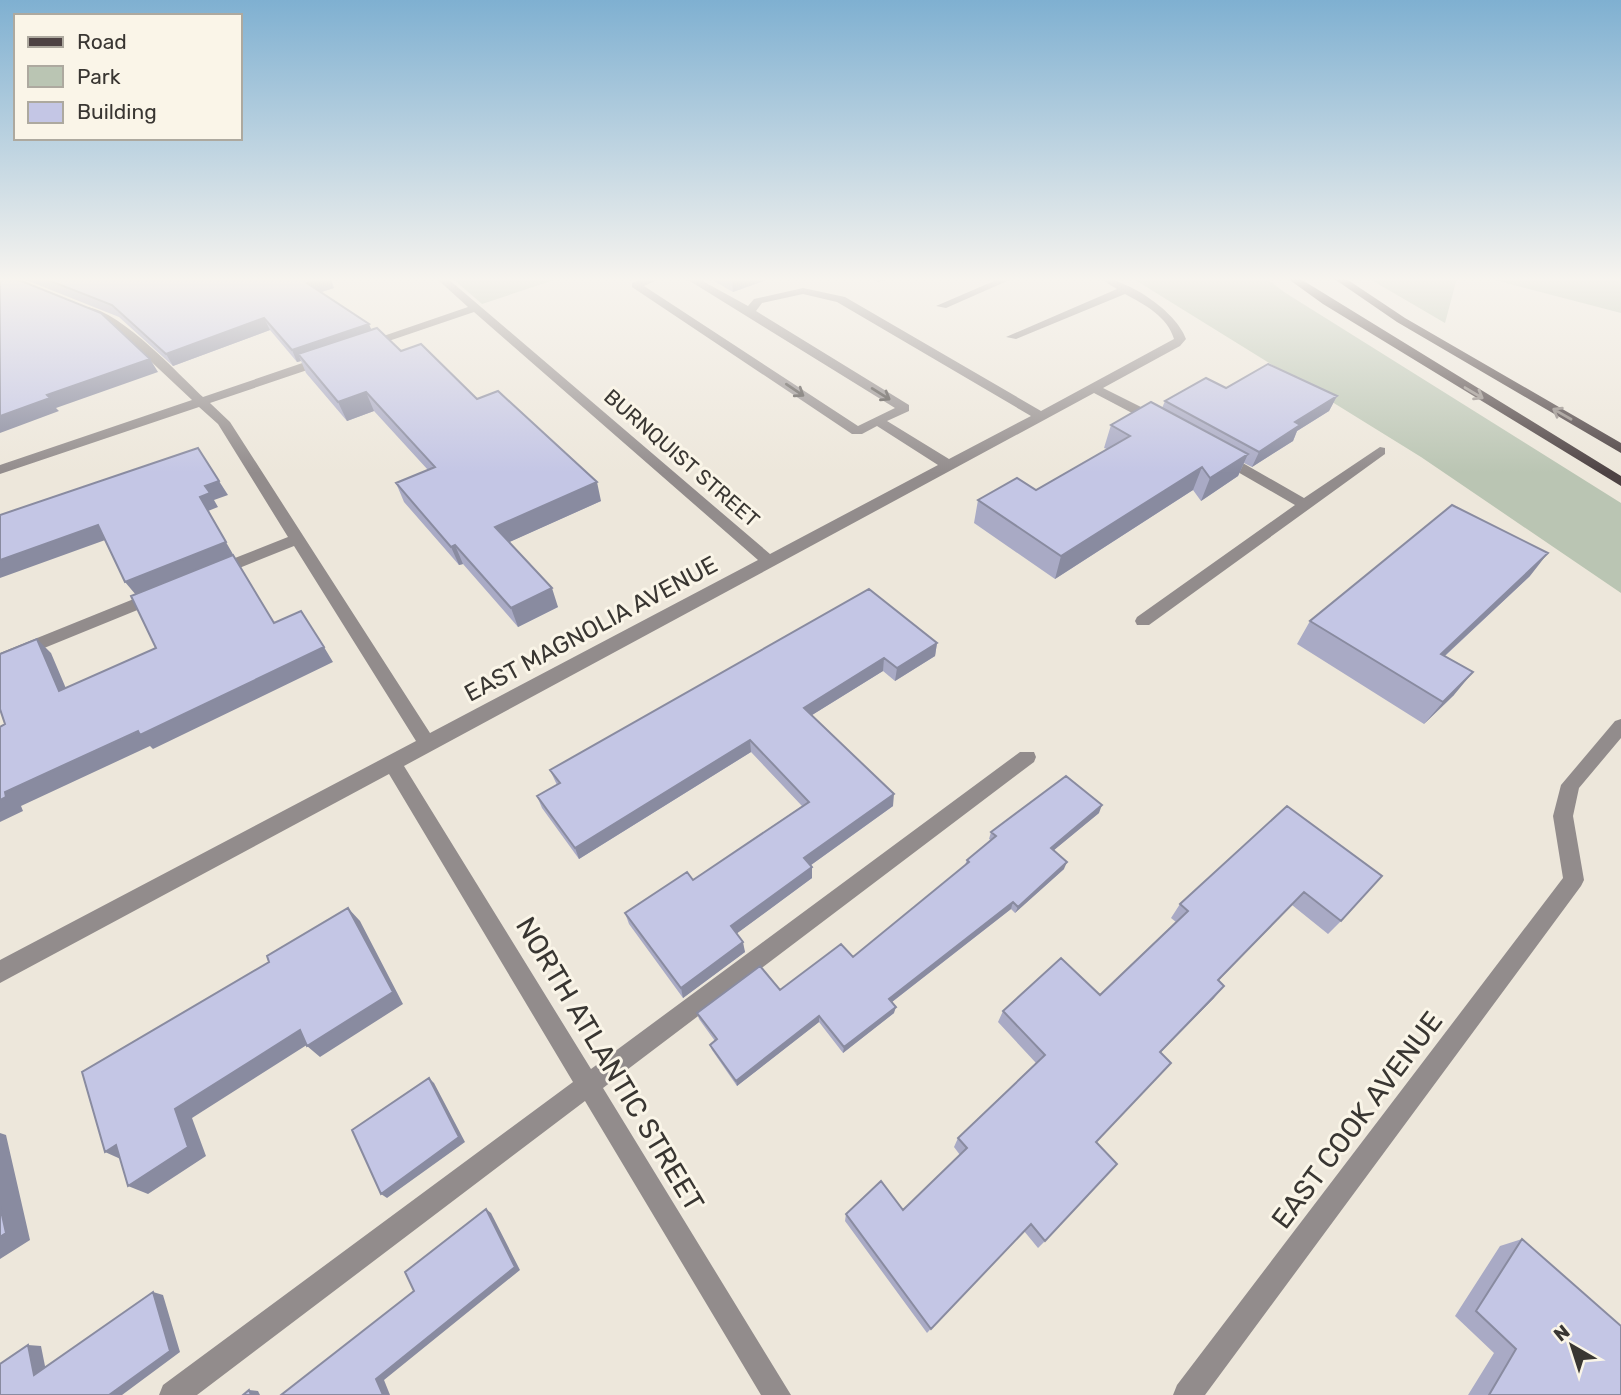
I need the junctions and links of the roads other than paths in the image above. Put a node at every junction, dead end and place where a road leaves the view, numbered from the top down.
1 (139, 343) edge
2 (372, 343) edge
3 (517, 343) edge
4 (724, 343) edge
5 (800, 343) edge
6 (916, 343) edge
7 (1176, 343) edge
8 (1394, 343) edge
9 (1443, 343) edge
10 (1096, 389) junction
11 (200, 402) junction
12 (1041, 416) junction
13 (877, 421) junction
14 (1173, 430) edge
15 (1621, 449) edge
16 (1209, 450) edge
17 (1380, 451) dead end
18 (948, 465) junction
19 (0, 470) edge
20 (1621, 482) edge
21 (1305, 505) junction
22 (298, 538) junction
23 (769, 561) junction
24 (207, 575) edge
25 (168, 591) edge
26 (1143, 621) dead end
27 (0, 660) edge
28 (1621, 726) edge
29 (428, 744) junction
30 (1027, 757) dead end
31 (393, 763) junction
32 (0, 972) edge
33 (587, 1084) junction
34 (173, 1395) edge
35 (777, 1395) edge
36 (1187, 1395) edge

1 - 11 street
2 - 11 street
3 - 23 street, BURNQUIST STREET
4 -> 13 street
5 -> 13 street
6 - 12 street
7 - 10 street, EAST MAGNOLIA AVENUE
8 -> 20 main road
15 -> 9 main road
10 - 12 street, EAST MAGNOLIA AVENUE
10 - 14 street
11 - 19 street
11 - 22 street
12 - 18 street, EAST MAGNOLIA AVENUE
13 - 18 street
16 - 21 street
17 - 21 street
18 - 23 street, EAST MAGNOLIA AVENUE
21 - 26 street
22 - 24 street
22 - 29 street
23 - 29 street, EAST MAGNOLIA AVENUE
25 - 27 street
28 - 36 street, EAST COOK AVENUE
29 - 31 street, EAST MAGNOLIA AVENUE
30 - 33 street
31 - 32 street, EAST MAGNOLIA AVENUE
31 - 33 street, NORTH ATLANTIC STREET
33 - 34 street
33 - 35 street, NORTH ATLANTIC STREET

